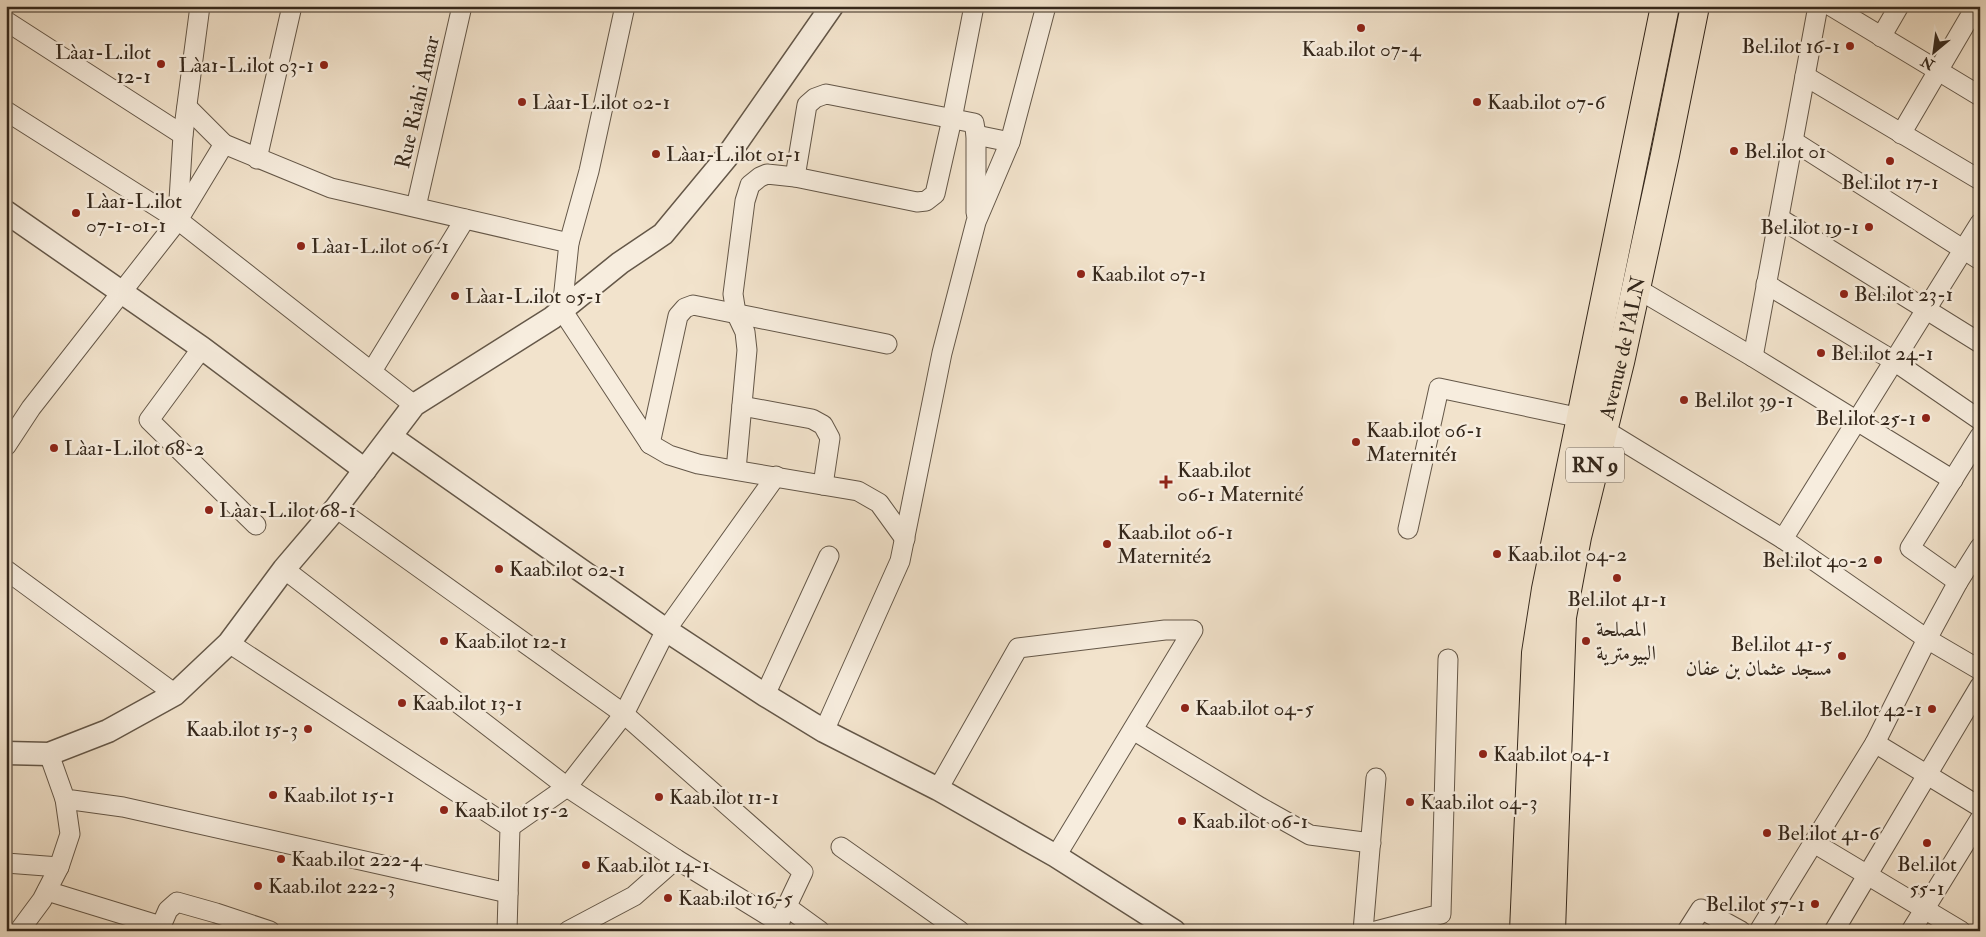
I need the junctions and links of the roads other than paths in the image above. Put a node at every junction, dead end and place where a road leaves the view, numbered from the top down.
1 (200, 6) edge
2 (292, 6) edge
3 (462, 6) edge
4 (624, 6) edge
5 (832, 6) edge
6 (974, 6) edge
7 (1046, 6) edge
8 (1665, 6) edge
9 (1695, 6) edge
10 (1818, 6) edge
11 (1831, 6) edge
12 (1899, 6) edge
13 (1976, 6) edge
14 (6, 21) edge
15 (1881, 37) junction
16 (1938, 71) junction
17 (1805, 76) junction
18 (1980, 96) edge
19 (187, 107) junction
20 (6, 111) edge
21 (952, 119) junction
22 (1901, 134) junction
23 (183, 135) junction
24 (976, 135) junction
25 (1793, 140) junction
26 (1010, 142) junction
27 (224, 144) junction
28 (257, 159) junction
29 (795, 176) junction
30 (1980, 180) edge
31 (416, 207) junction
32 (6, 212) edge
33 (1778, 218) junction
34 (465, 219) junction
35 (178, 220) junction
36 (976, 222) junction
37 (1980, 223) edge
38 (569, 243) junction
39 (1963, 250) junction
40 (1980, 260) edge
41 (1766, 284) junction
42 (1636, 288) junction
43 (121, 291) junction
44 (562, 310) junction
45 (1926, 310) junction
46 (736, 313) junction
47 (1980, 343) edge
48 (887, 344) dead end
49 (202, 348) junction
50 (1753, 357) junction
51 (1894, 361) junction
52 (372, 371) junction
53 (414, 405) junction
54 (742, 406) junction
55 (1980, 420) edge
56 (1856, 421) junction
57 (1592, 424) junction
58 (1980, 436) edge
59 (391, 437) junction
60 (650, 444) junction
61 (6, 446) edge
62 (366, 470) junction
63 (736, 470) junction
64 (776, 476) junction
65 (1953, 480) junction
66 (824, 484) junction
67 (336, 508) junction
68 (256, 524) dead end
69 (1408, 529) dead end
70 (1783, 538) junction
71 (905, 539) junction
72 (1980, 547) edge
73 (829, 556) dead end
74 (284, 569) junction
75 (6, 570) edge
76 (1958, 582) junction
77 (666, 630) junction
78 (1927, 639) junction
79 (229, 642) junction
80 (1448, 660) dead end
81 (1980, 670) edge
82 (1980, 686) edge
83 (175, 694) junction
84 (765, 695) junction
85 (624, 714) junction
86 (1133, 730) junction
87 (824, 731) junction
88 (1875, 742) junction
89 (6, 753) edge
90 (48, 754) junction
91 (1927, 774) junction
92 (1376, 778) dead end
93 (567, 787) junction
94 (938, 789) junction
95 (65, 799) junction
96 (1980, 807) edge
97 (1980, 819) edge
98 (510, 827) junction
99 (1814, 843) junction
100 (1371, 844) junction
101 (841, 847) dead end
102 (1056, 856) junction
103 (676, 859) junction
104 (6, 863) edge
105 (58, 867) junction
106 (1869, 875) junction
107 (47, 891) junction
108 (508, 892) junction
109 (1925, 909) junction
110 (781, 920) edge
111 (161, 929) edge
112 (19, 931) edge
113 (270, 931) edge
114 (507, 931) edge
115 (568, 931) edge
116 (820, 931) edge
117 (960, 931) edge
118 (1174, 931) edge
119 (1363, 931) edge
120 (1376, 931) edge
121 (1524, 931) edge
122 (1551, 931) edge
123 (1687, 931) edge
124 (1741, 931) edge
125 (1758, 931) edge
126 (1834, 931) edge
127 (1911, 931) edge
128 (1961, 931) edge

1 - 19 street
2 - 28 street
3 - 31 street, Rue Riahi Amar
4 - 38 street
5 - 44 street
6 - 21 street
7 - 26 street
8 - 57 main road
9 - 42 main road, Avenue de l'ALN / RN 9
10 - 17 street
11 - 15 street
12 - 15 street
13 - 16 street
14 - 23 street
15 - 16 street
16 - 18 street
16 - 22 street
17 - 22 street
17 - 25 street
19 - 23 street
19 - 27 street
20 - 35 street
21 - 24 street
21 - 29 street
21 - 29 street
22 - 30 street
23 - 35 street
24 - 26 street
24 - 36 street
25 - 33 street
25 - 39 street
26 - 36 street
27 - 28 street
27 - 35 street
28 - 31 street
29 - 46 street
31 - 34 street
32 - 43 street
33 - 41 street
33 - 45 street
34 - 38 street
34 - 52 street
35 - 43 street
35 - 52 street
36 - 71 street
37 - 39 street
38 - 44 street
39 - 40 street
39 - 45 street
41 - 50 street
41 - 51 street
42 - 50 street
42 - 57 main road, Avenue de l'ALN / RN 9
43 - 49 street
43 - 61 street
44 - 53 street
44 - 60 street
45 - 47 street
45 - 51 street
46 - 48 street
46 - 54 street
46 - 60 street
49 - 62 street
49 - 68 street
50 - 56 street
51 - 55 street
51 - 56 street
52 - 53 street
53 - 59 street
54 - 63 street
54 - 66 street
56 - 65 street
56 - 70 street
57 - 69 street
57 - 70 street
57 - 121 main road
57 - 122 main road, Avenue de l'ALN / RN 9
58 - 65 street
59 - 62 street
59 - 77 street
60 - 63 street
62 - 67 street
63 - 64 street
64 - 66 street
64 - 77 street
65 - 76 street
66 - 71 street
67 - 74 street
67 - 85 street
70 - 78 street
71 - 87 street
72 - 76 street
73 - 84 street
74 - 79 street
74 - 93 street
75 - 83 street
76 - 78 street
77 - 84 street
77 - 85 street
78 - 81 street
78 - 88 street
79 - 83 street
79 - 98 street
80 - 120 street
82 - 91 street
83 - 90 street
84 - 87 street
85 - 93 street
85 - 110 street
86 - 94 street
86 - 100 street
86 - 102 street
87 - 94 street
88 - 91 street
88 - 99 street
89 - 90 street
90 - 95 street
91 - 96 street
91 - 106 street
92 - 100 street
93 - 98 street
93 - 103 street
94 - 102 street
95 - 105 street
95 - 108 street
97 - 109 street
98 - 108 street
99 - 106 street
99 - 125 street
100 - 119 street
101 - 117 street
102 - 118 street
103 - 110 street
103 - 115 street
104 - 105 street
105 - 107 street
106 - 109 street
106 - 126 street
107 - 111 street
107 - 112 street
108 - 114 street
109 - 127 street
109 - 128 street
110 - 116 street
111 - 113 street
123 - 124 street

